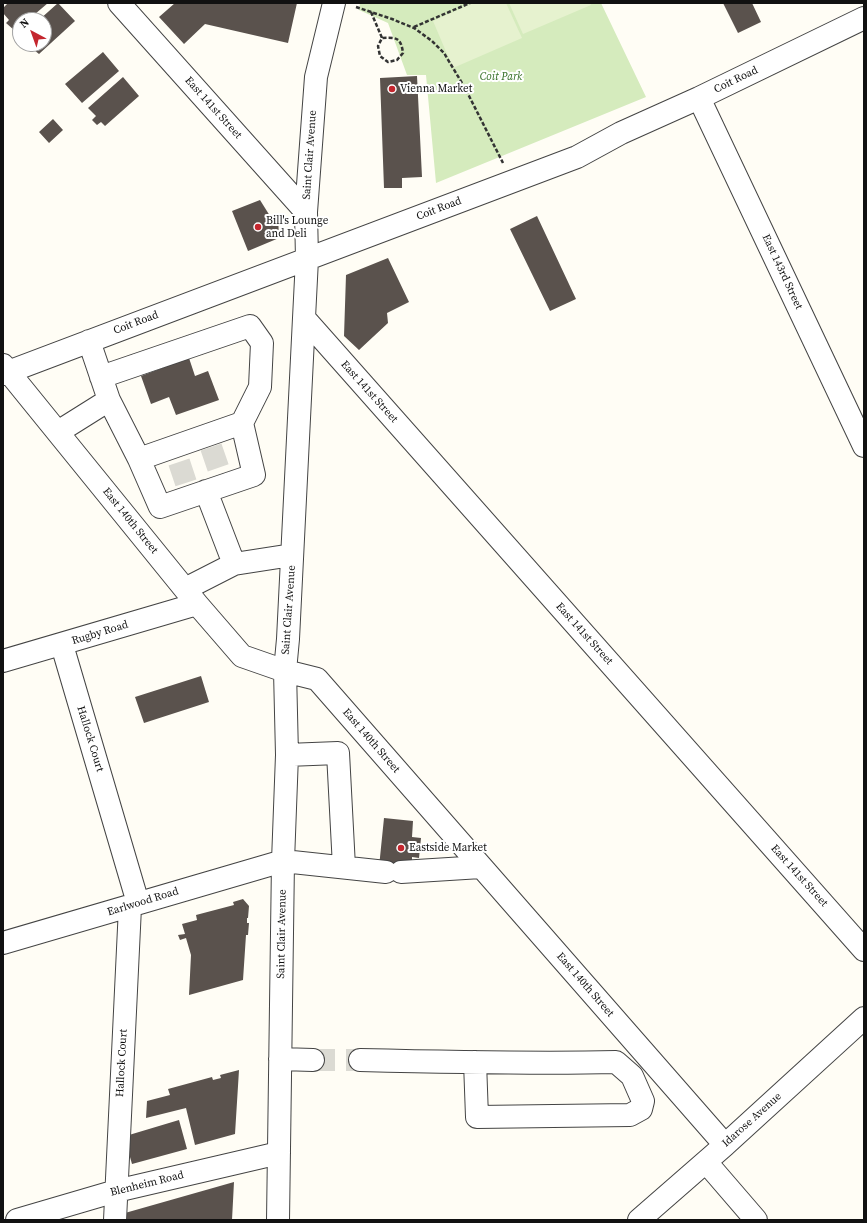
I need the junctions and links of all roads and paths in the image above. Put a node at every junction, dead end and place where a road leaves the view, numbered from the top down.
1 (119, 3) edge
2 (334, 3) edge
3 (470, 3) edge
4 (356, 7) dead end
5 (371, 12) junction
6 (864, 18) edge
7 (414, 28) junction
8 (382, 38) junction
9 (699, 98) junction
10 (503, 164) dead end
11 (306, 212) junction
12 (306, 259) junction
13 (304, 318) junction
14 (89, 341) junction
15 (5, 370) edge
16 (101, 377) junction
17 (109, 400) junction
18 (242, 423) junction
19 (58, 432) junction
20 (864, 446) edge
21 (139, 459) junction
22 (206, 486) junction
23 (292, 556) junction
24 (234, 564) junction
25 (191, 597) junction
26 (62, 644) junction
27 (3, 661) edge
28 (285, 670) junction
29 (362, 731) junction
30 (338, 753) junction
31 (287, 755) junction
32 (283, 861) junction
33 (344, 867) junction
34 (481, 867) junction
35 (134, 905) junction
36 (3, 943) edge
37 (864, 950) edge
38 (864, 1018) edge
39 (280, 1059) junction
40 (313, 1060) tunnel mouth
41 (360, 1060) tunnel mouth
42 (475, 1062) junction
43 (663, 1074) junction
44 (640, 1093) junction
45 (725, 1145) junction
46 (279, 1154) junction
47 (706, 1162) junction
48 (116, 1192) junction
49 (17, 1220) edge
50 (115, 1220) edge
51 (278, 1220) edge
52 (639, 1220) edge
53 (756, 1220) edge

1 - 11 street, East 141st Street
2 - 11 street, Saint Clair Avenue
3 - 7 path
4 - 5 path
5 - 7 path
5 - 8 path
6 - 9 street, Coit Road
7 - 10 path
8 - 8 path
9 - 12 street, Coit Road
9 - 20 street, East 143rd Street
11 - 12 street, Saint Clair Avenue
12 - 13 street, Saint Clair Avenue
12 - 14 street, Coit Road
13 - 23 street, Saint Clair Avenue
13 - 37 street, East 141st Street
14 - 15 street, Coit Road
14 - 16 street
15 - 19 street, East 140th Street
16 - 17 street
16 - 18 street
17 - 19 street
17 - 21 street
18 - 21 street
18 - 22 street
19 - 25 street, East 140th Street
21 - 22 street
22 - 24 street
23 - 24 street, Rugby Road
23 - 28 street, Saint Clair Avenue
24 - 25 street, Rugby Road
25 - 26 street, Rugby Road
25 - 28 street, East 140th Street
26 - 27 street, Rugby Road
26 - 35 street, Hallock Court
28 - 29 street, East 140th Street
28 - 31 street, Saint Clair Avenue
29 - 30 street
29 - 34 street, East 140th Street
30 - 31 street
30 - 33 street
31 - 32 street, Saint Clair Avenue
32 - 33 street
32 - 35 street, Earlwood Road
32 - 39 street, Saint Clair Avenue
33 - 34 street
34 - 43 street, East 140th Street
35 - 36 street, Earlwood Road
35 - 48 street, Hallock Court
38 - 45 street, Idarose Avenue
39 - 40 street
39 - 46 street, Saint Clair Avenue
41 - 42 street
42 - 44 street
42 - 44 street
43 - 44 street
43 - 45 street, East 140th Street
45 - 47 street, Idarose Avenue
46 - 48 street, Blenheim Road
46 - 51 street, Saint Clair Avenue
47 - 52 street, Idarose Avenue
47 - 53 street
48 - 49 street, Blenheim Road
48 - 50 street, Hallock Court

